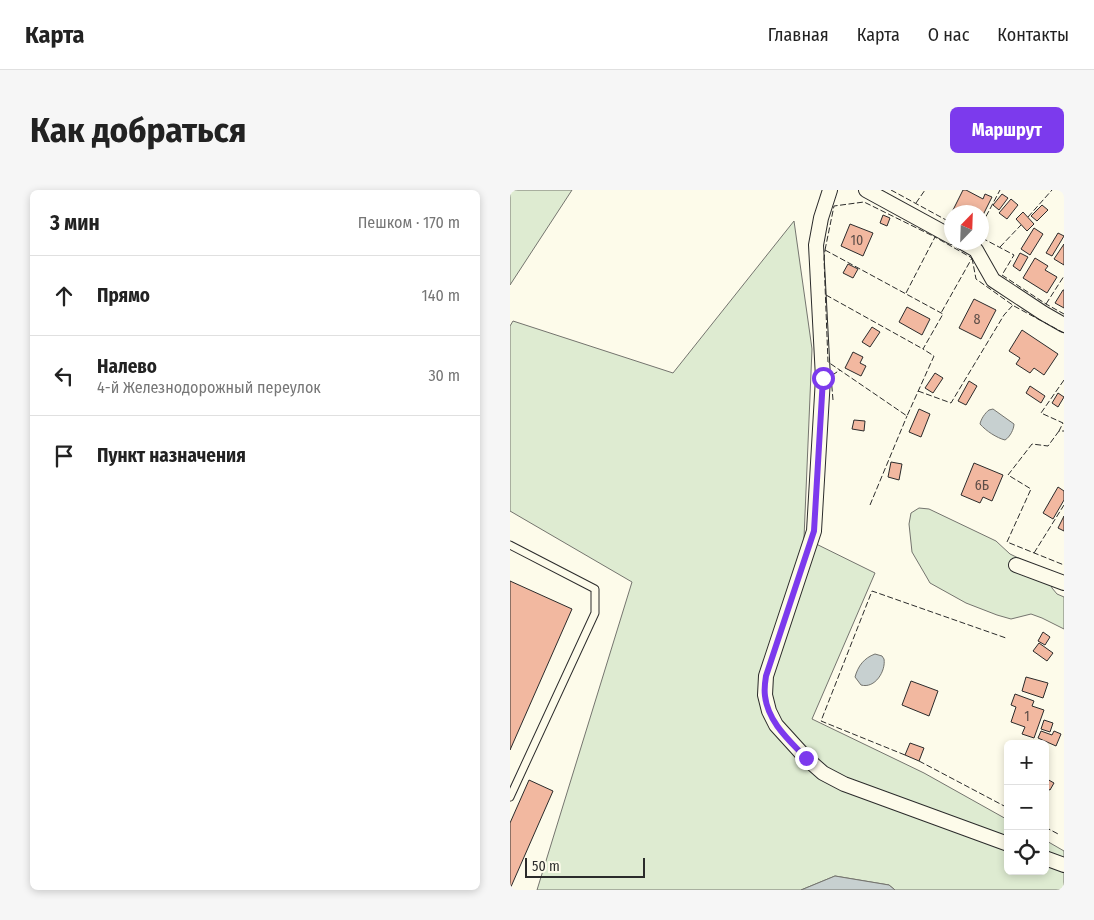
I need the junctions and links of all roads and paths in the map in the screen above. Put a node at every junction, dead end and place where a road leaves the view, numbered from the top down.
1 (830, 190) edge
2 (866, 190) edge
3 (944, 233) edge
4 (976, 250) edge
5 (1064, 325) edge
6 (510, 545) edge
7 (1016, 565) dead end
8 (1064, 583) edge
9 (510, 797) edge
10 (1004, 843) edge
11 (1049, 859) edge
12 (1064, 864) edge

1 - 10 street
2 - 3 street
4 - 5 street
6 - 9 lane
7 - 8 street
11 - 12 street

